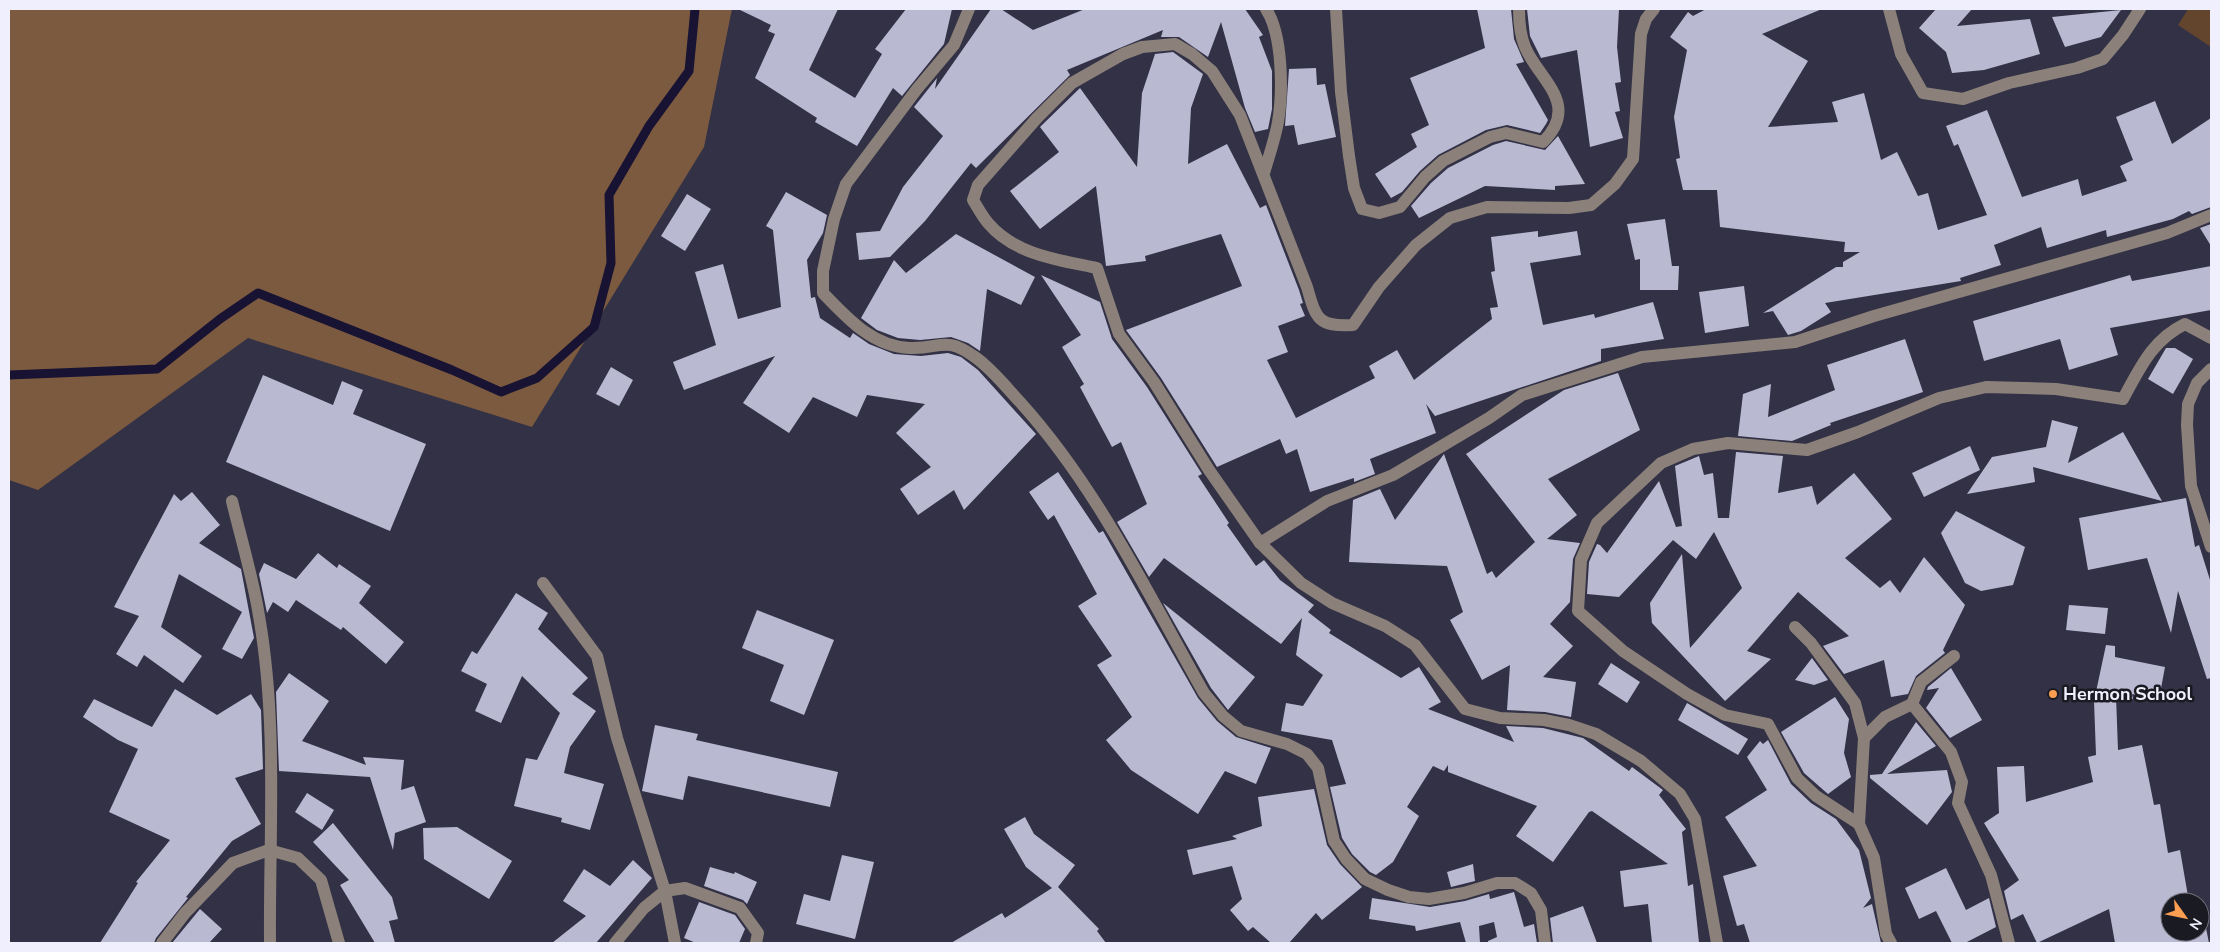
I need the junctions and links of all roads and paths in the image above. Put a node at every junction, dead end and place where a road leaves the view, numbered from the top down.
1 (969, 9) edge
2 (1266, 9) edge
3 (1336, 9) edge
4 (1519, 9) edge
5 (1654, 9) edge
6 (1889, 9) edge
7 (2140, 9) edge
8 (1264, 174) junction
9 (2211, 215) edge
10 (2211, 338) edge
11 (2211, 369) edge
12 (232, 501) dead end
13 (1260, 543) junction
14 (2211, 547) edge
15 (542, 583) dead end
16 (1795, 627) dead end
17 (1954, 656) dead end
18 (1912, 704) junction
19 (1864, 738) junction
20 (1859, 824) junction
21 (269, 850) junction
22 (665, 891) junction
23 (162, 943) edge
24 (270, 943) edge
25 (339, 943) edge
26 (615, 943) edge
27 (675, 943) edge
28 (756, 943) edge
29 (1545, 943) edge
30 (1717, 943) edge
31 (1891, 943) edge
32 (2009, 943) edge

1 - 29 street
2 - 8 street
3 - 4 street
5 - 8 street
6 - 7 street
8 - 13 street
9 - 13 street
10 - 20 street
11 - 14 street
12 - 21 street
13 - 30 street
15 - 22 street
16 - 19 street
17 - 18 street
18 - 19 street
18 - 32 street
19 - 20 street
20 - 31 street
21 - 23 street
21 - 24 street
21 - 25 street
22 - 26 street
22 - 27 street
22 - 28 street

